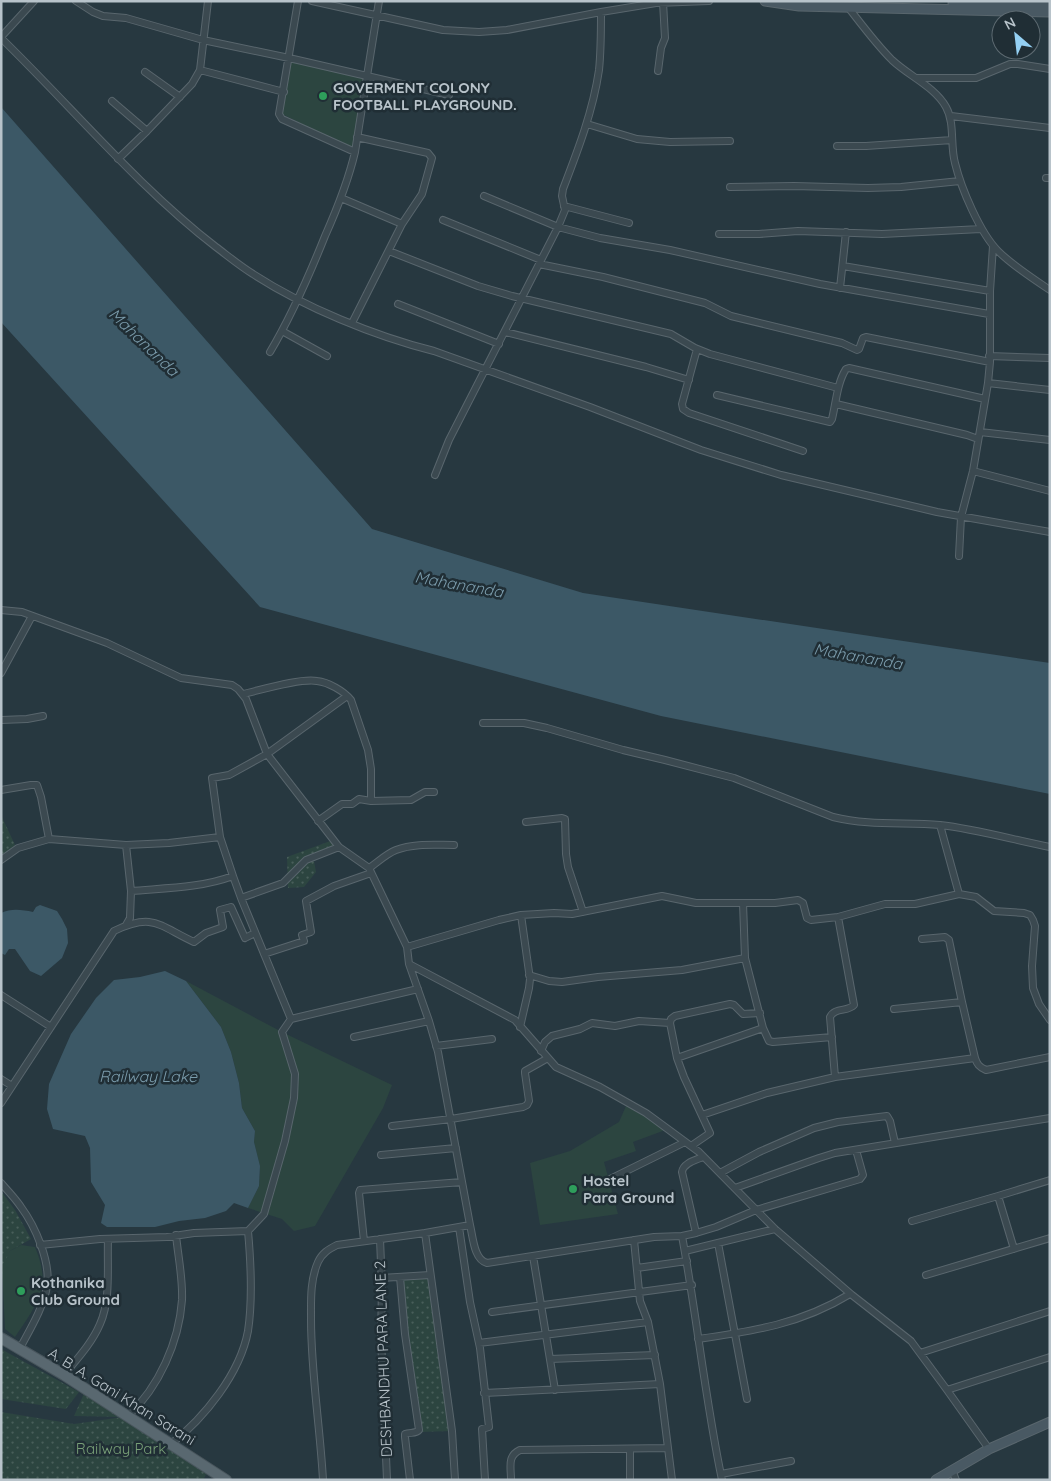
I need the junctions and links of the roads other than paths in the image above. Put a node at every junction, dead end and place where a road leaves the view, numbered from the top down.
1 (34, 1) edge
2 (76, 1) edge
3 (208, 1) edge
4 (298, 1) edge
5 (312, 1) edge
6 (379, 1) edge
7 (709, 1) edge
8 (766, 1) edge
9 (858, 1) edge
10 (664, 2) edge
11 (996, 2) edge
12 (1050, 5) edge
13 (848, 7) junction
14 (601, 12) junction
15 (1050, 12) edge
16 (377, 16) junction
17 (1, 37) edge
18 (203, 40) junction
19 (289, 58) junction
20 (1050, 69) edge
21 (200, 70) junction
22 (658, 71) dead end
23 (145, 72) dead end
24 (367, 76) junction
25 (915, 78) junction
26 (284, 92) junction
27 (449, 95) dead end
28 (180, 97) junction
29 (112, 101) dead end
30 (951, 116) junction
31 (587, 124) junction
32 (1050, 128) edge
33 (147, 131) junction
34 (357, 136) junction
35 (952, 140) junction
36 (730, 141) dead end
37 (838, 146) dead end
38 (354, 152) junction
39 (118, 159) junction
40 (960, 181) junction
41 (730, 187) dead end
42 (484, 196) dead end
43 (341, 198) junction
44 (564, 206) junction
45 (444, 220) dead end
46 (629, 223) dead end
47 (402, 224) junction
48 (558, 227) junction
49 (982, 228) junction
50 (846, 232) junction
51 (719, 234) dead end
52 (993, 246) junction
53 (389, 251) junction
54 (540, 262) junction
55 (842, 266) junction
56 (840, 288) junction
57 (1050, 290) edge
58 (990, 291) junction
59 (522, 299) junction
60 (298, 300) junction
61 (398, 304) dead end
62 (990, 314) junction
63 (352, 323) junction
64 (282, 331) junction
65 (505, 332) junction
66 (499, 344) junction
67 (697, 349) junction
68 (270, 352) dead end
69 (327, 356) dead end
70 (1050, 358) edge
71 (990, 359) junction
72 (486, 370) junction
73 (689, 380) junction
74 (988, 384) junction
75 (838, 388) junction
76 (1050, 390) edge
77 (717, 395) dead end
78 (985, 399) junction
79 (836, 404) junction
80 (979, 436) junction
81 (1050, 440) edge
82 (803, 451) dead end
83 (973, 471) junction
84 (435, 475) dead end
85 (1050, 491) edge
86 (961, 517) junction
87 (1050, 532) edge
88 (959, 556) dead end
89 (1, 610) edge
90 (32, 616) junction
91 (1, 673) edge
92 (243, 694) junction
93 (347, 696) junction
94 (43, 716) dead end
95 (1, 720) edge
96 (483, 723) dead end
97 (267, 754) junction
98 (1, 790) edge
99 (434, 792) dead end
100 (371, 801) junction
101 (318, 821) junction
102 (526, 822) dead end
103 (940, 825) junction
104 (220, 837) junction
105 (49, 839) junction
106 (126, 845) junction
107 (454, 845) dead end
108 (1050, 847) edge
109 (339, 848) junction
110 (1, 860) edge
111 (370, 870) junction
112 (233, 876) junction
113 (131, 891) junction
114 (959, 894) junction
115 (240, 898) junction
116 (743, 903) junction
117 (583, 912) junction
118 (521, 915) junction
119 (838, 917) junction
120 (126, 925) junction
121 (255, 933) junction
122 (922, 939) dead end
123 (407, 947) junction
124 (264, 954) junction
125 (745, 958) junction
126 (409, 964) junction
127 (530, 975) junction
128 (418, 990) junction
129 (1, 994) edge
130 (962, 1002) junction
131 (894, 1009) dead end
132 (760, 1013) junction
133 (291, 1019) junction
134 (1050, 1020) edge
135 (429, 1021) junction
136 (670, 1023) junction
137 (520, 1026) junction
138 (51, 1027) junction
139 (763, 1028) junction
140 (832, 1036) junction
141 (354, 1038) dead end
142 (492, 1039) dead end
143 (436, 1046) junction
144 (541, 1050) junction
145 (1050, 1057) edge
146 (548, 1058) junction
147 (677, 1058) junction
148 (975, 1058) junction
149 (835, 1077) junction
150 (1, 1080) edge
151 (12, 1086) junction
152 (1, 1103) edge
153 (702, 1115) junction
154 (1050, 1118) edge
155 (451, 1120) junction
156 (392, 1126) dead end
157 (895, 1143) junction
158 (688, 1144) junction
159 (456, 1148) junction
160 (856, 1150) junction
161 (381, 1155) dead end
162 (703, 1156) junction
163 (720, 1173) junction
164 (608, 1180) dead end
165 (1050, 1180) edge
166 (462, 1182) junction
167 (1, 1183) edge
168 (735, 1188) junction
169 (998, 1196) junction
170 (756, 1210) junction
171 (912, 1221) dead end
172 (470, 1225) junction
173 (459, 1227) junction
174 (775, 1229) junction
175 (248, 1231) junction
176 (425, 1233) junction
177 (696, 1233) junction
178 (176, 1235) junction
179 (682, 1236) junction
180 (1050, 1238) edge
181 (108, 1239) junction
182 (380, 1239) junction
183 (634, 1240) junction
184 (364, 1241) junction
185 (718, 1243) junction
186 (40, 1245) junction
187 (1014, 1249) junction
188 (685, 1251) junction
189 (533, 1256) junction
190 (687, 1261) junction
191 (637, 1268) junction
192 (430, 1275) junction
193 (926, 1275) dead end
194 (400, 1277) junction
195 (381, 1278) junction
196 (692, 1285) junction
197 (639, 1293) junction
198 (850, 1294) junction
199 (541, 1305) junction
200 (1050, 1311) edge
201 (492, 1312) dead end
202 (648, 1322) junction
203 (546, 1334) junction
204 (736, 1334) junction
205 (1, 1338) edge
206 (698, 1339) junction
207 (479, 1343) junction
208 (19, 1350) junction
209 (920, 1353) junction
210 (655, 1355) junction
211 (1050, 1358) edge
212 (550, 1359) junction
213 (64, 1375) junction
214 (660, 1384) junction
215 (555, 1390) junction
216 (947, 1390) junction
217 (484, 1393) junction
218 (747, 1399) dead end
219 (128, 1416) junction
220 (1050, 1422) edge
221 (171, 1444) junction
222 (667, 1448) junction
223 (630, 1449) junction
224 (989, 1449) junction
225 (791, 1461) dead end
226 (952, 1470) junction
227 (722, 1477) edge
228 (226, 1480) edge
229 (323, 1480) edge
230 (387, 1480) edge
231 (410, 1480) edge
232 (455, 1480) edge
233 (485, 1480) edge
234 (511, 1480) edge
235 (630, 1480) edge
236 (672, 1480) edge
237 (936, 1480) edge
238 (956, 1480) edge

1 - 17 street
2 - 18 street
3 - 18 street
4 - 19 street
5 - 16 street
6 - 16 street
7 - 10 street
8 - 13 main road
9 - 11 main road
10 - 14 street
10 - 22 street
11 - 12 main road
13 - 15 main road
13 - 25 street
14 - 16 street
14 - 31 street
16 - 24 street
17 - 39 street
18 - 19 street
18 - 21 street
19 - 24 street
19 - 26 street
20 - 25 street
21 - 26 street
21 - 28 street
23 - 28 street
24 - 27 street
24 - 34 street
25 - 30 street
26 - 38 street
28 - 33 street
29 - 33 street
30 - 32 street
30 - 35 street
31 - 36 street
31 - 44 street
33 - 39 street
34 - 38 street
34 - 47 street
35 - 37 street
35 - 40 street
38 - 43 street
39 - 60 street
40 - 41 street
40 - 49 street
42 - 48 street
43 - 47 street
43 - 60 street
44 - 46 street
44 - 48 street
45 - 54 street
47 - 53 street
48 - 54 street
48 - 56 street
49 - 50 street
49 - 52 street
50 - 51 street
50 - 55 street
52 - 57 street
52 - 58 street
53 - 59 street
53 - 63 street
54 - 59 street
54 - 71 street
55 - 56 street
55 - 58 street
56 - 62 street
58 - 62 street
59 - 65 street
59 - 67 street
60 - 63 street
60 - 64 street
61 - 66 street
62 - 71 street
63 - 72 street
64 - 68 street
64 - 69 street
65 - 66 street
65 - 73 street
66 - 72 street
67 - 73 street
67 - 75 street
70 - 71 street
71 - 74 street
72 - 84 street
72 - 86 street
73 - 82 street
74 - 76 street
74 - 78 street
75 - 78 street
75 - 79 street
77 - 79 street
78 - 80 street
79 - 80 street
80 - 81 street
80 - 83 street
83 - 85 street
83 - 86 street
86 - 87 street
86 - 88 street
89 - 90 street
90 - 91 street
90 - 92 street
92 - 93 street
92 - 97 street
93 - 97 street
93 - 100 street
94 - 95 street
96 - 103 street
97 - 101 street
97 - 104 street
98 - 105 street
99 - 100 street
100 - 101 street
101 - 109 street
102 - 117 street
103 - 108 street
103 - 114 street
104 - 106 street
104 - 112 street
105 - 106 street
105 - 110 street
106 - 113 street
107 - 111 street
109 - 111 street
109 - 115 street
111 - 123 street
111 - 124 street
112 - 113 street
112 - 115 street
113 - 120 street
114 - 119 street
114 - 134 street
115 - 121 street
116 - 117 street
116 - 119 street
116 - 125 street
117 - 118 street
118 - 123 street
118 - 127 street
119 - 140 street
120 - 121 street
120 - 138 street
121 - 124 street
122 - 130 street
123 - 126 street
124 - 133 street
125 - 127 street
125 - 132 street
126 - 128 street
126 - 137 street
127 - 137 street
128 - 133 street
128 - 135 street
129 - 138 street
130 - 131 street
130 - 148 street
132 - 136 street
132 - 139 street
133 - 175 street
135 - 141 street
135 - 143 street
136 - 144 street
136 - 147 street
137 - 144 street
138 - 151 street
139 - 140 street
139 - 147 street
140 - 149 street
142 - 143 street
143 - 155 street
144 - 146 street
145 - 148 street
146 - 155 street
146 - 158 street
147 - 153 street
148 - 149 street
149 - 153 street
150 - 151 street
151 - 152 street
153 - 158 street
154 - 157 street
155 - 156 street
155 - 159 street
157 - 160 street
157 - 163 street
158 - 162 street
158 - 164 street
159 - 161 street
159 - 166 street
160 - 168 street
160 - 170 street
162 - 163 street
162 - 177 street
163 - 168 street
165 - 169 street
166 - 172 street
166 - 184 street
167 - 186 street
168 - 170 street
169 - 171 street
169 - 187 street
170 - 174 street
170 - 177 street
172 - 173 street
172 - 189 street
173 - 176 street
173 - 207 street
174 - 185 street
174 - 198 street
175 - 178 street
175 - 221 street
176 - 182 street
176 - 192 street
177 - 179 street
178 - 181 street
178 - 219 street
179 - 183 street
179 - 188 street
180 - 187 street
181 - 186 street
181 - 213 street
182 - 184 street
182 - 195 street, DESHBANDHU PARA LANE 2
183 - 189 street
183 - 191 street
184 - 229 street
185 - 188 street
185 - 204 street
186 - 208 street
187 - 193 street
188 - 190 street
189 - 199 street
190 - 191 street
190 - 196 street
191 - 197 street
192 - 194 street
192 - 232 street
194 - 195 street
194 - 231 street
195 - 230 street, DESHBANDHU PARA LANE 2
196 - 197 street
196 - 206 street
197 - 199 street
197 - 202 street
198 - 204 street
198 - 209 street
199 - 201 street
199 - 203 street
200 - 209 street
202 - 203 street
202 - 210 street
203 - 207 street
203 - 212 street
204 - 206 street
204 - 218 street
205 - 208 main road, A. B. A. Gani Khan Sarani
206 - 227 street
207 - 217 street
208 - 213 main road, A. B. A. Gani Khan Sarani
209 - 216 street
210 - 212 street
210 - 214 street
211 - 216 street
212 - 215 street
213 - 219 main road, A. B. A. Gani Khan Sarani
214 - 215 street
214 - 222 street
215 - 217 street
216 - 224 street
217 - 233 street
219 - 221 main road, A. B. A. Gani Khan Sarani
220 - 224 main road
221 - 228 main road, A. B. A. Gani Khan Sarani
222 - 223 street
222 - 236 street
223 - 234 street
223 - 235 street
224 - 226 main road
225 - 227 street
226 - 237 main road
226 - 238 street

